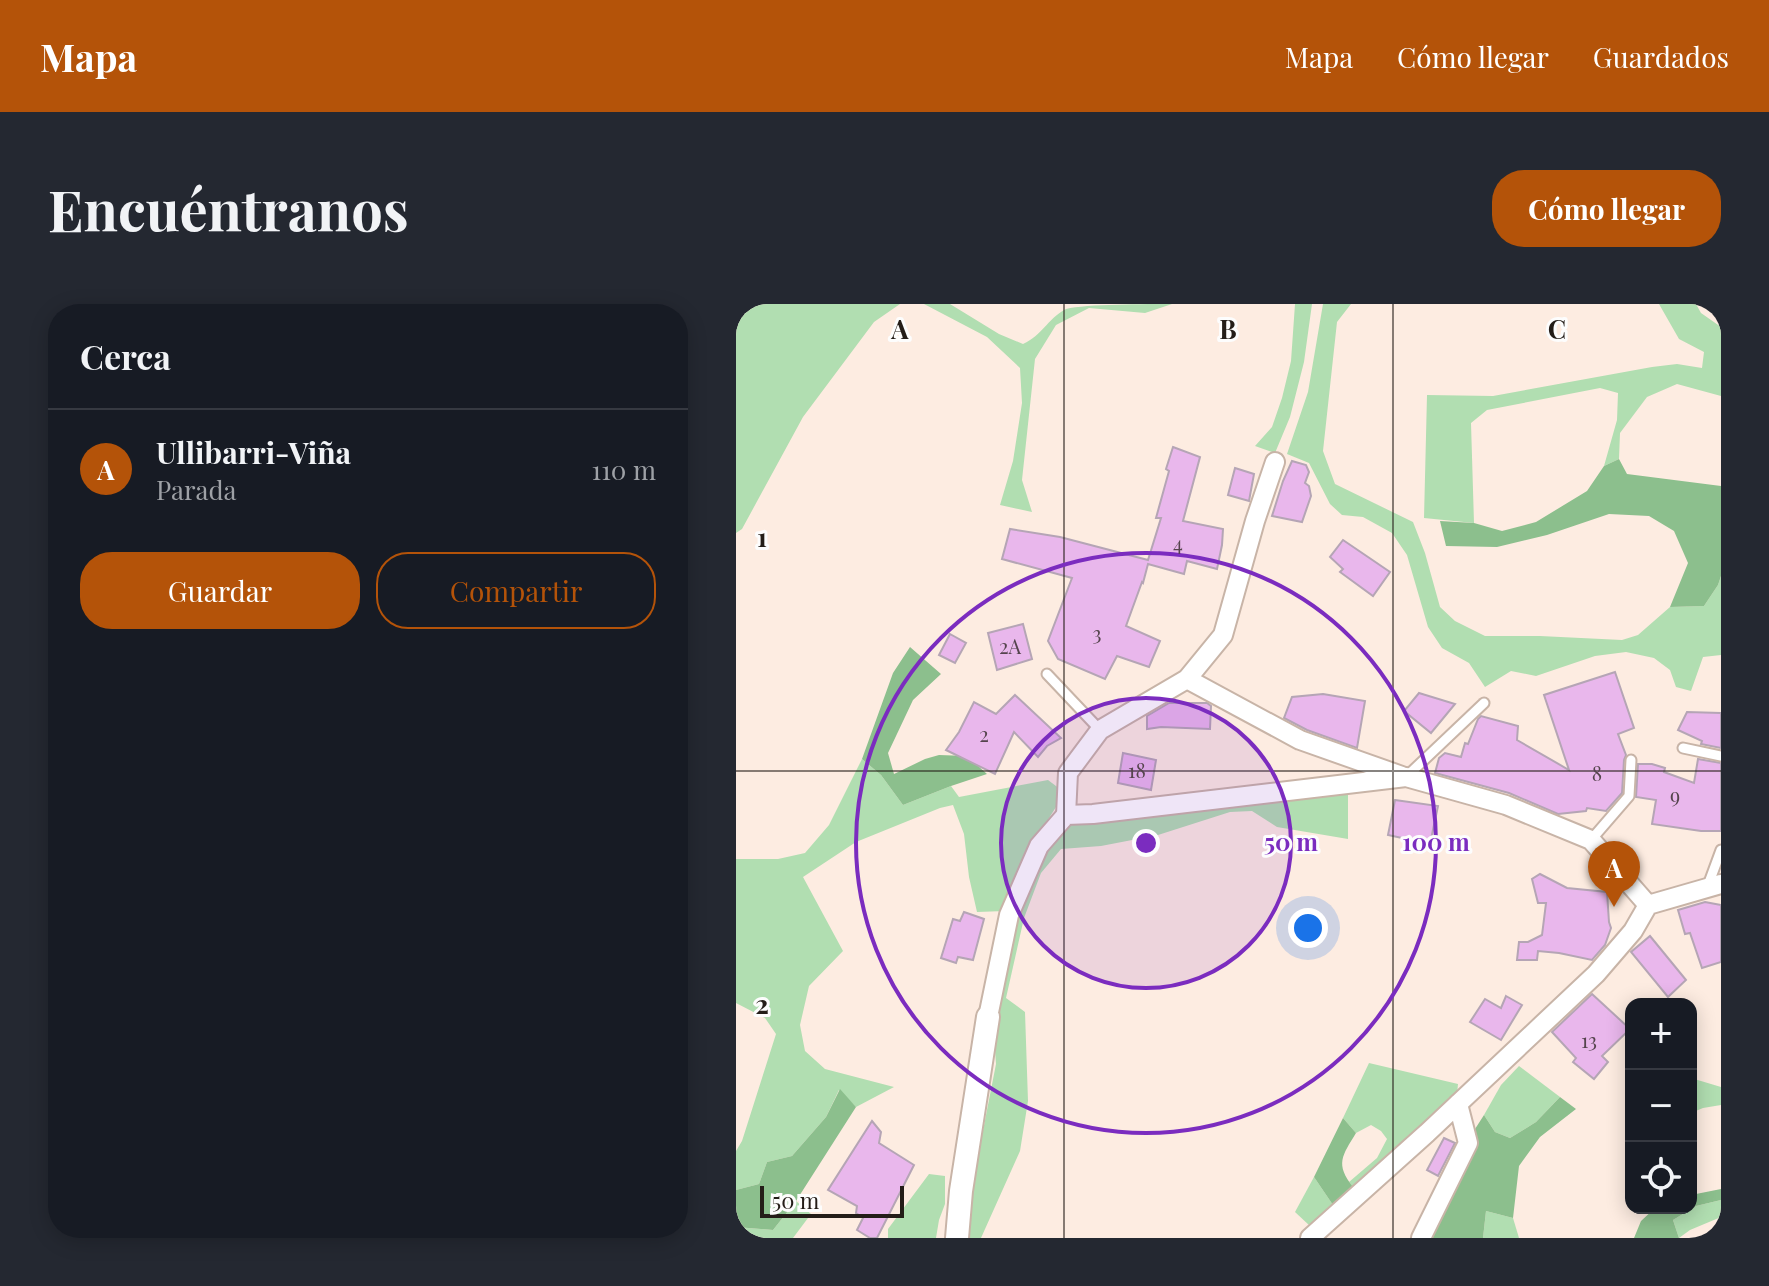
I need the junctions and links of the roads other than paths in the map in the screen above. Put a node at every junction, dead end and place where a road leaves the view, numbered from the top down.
1 (1275, 462) dead end
2 (1047, 674) dead end
3 (1187, 679) junction
4 (1484, 703) dead end
5 (1100, 730) junction
6 (1683, 748) dead end
7 (1721, 756) edge
8 (1631, 760) dead end
9 (1406, 777) junction
10 (1066, 815) junction
11 (1591, 840) junction
12 (1721, 850) edge
13 (1714, 886) edge
14 (1648, 905) junction
15 (988, 1017) joint
16 (1458, 1104) junction
17 (1427, 1133) junction
18 (957, 1238) edge
19 (1310, 1238) edge
20 (1326, 1238) edge
21 (1421, 1238) edge

1 - 3 street
2 - 5 lane
3 - 5 street
3 - 9 street
4 - 9 lane
5 - 10 street
6 - 7 lane
8 - 11 lane
9 - 10 street
9 - 11 street
10 - 15 street
11 - 14 street
12 - 13 lane
13 - 14 street
14 - 16 street
15 - 18 street
16 - 17 street
16 - 21 street
17 - 19 street
17 - 20 street

